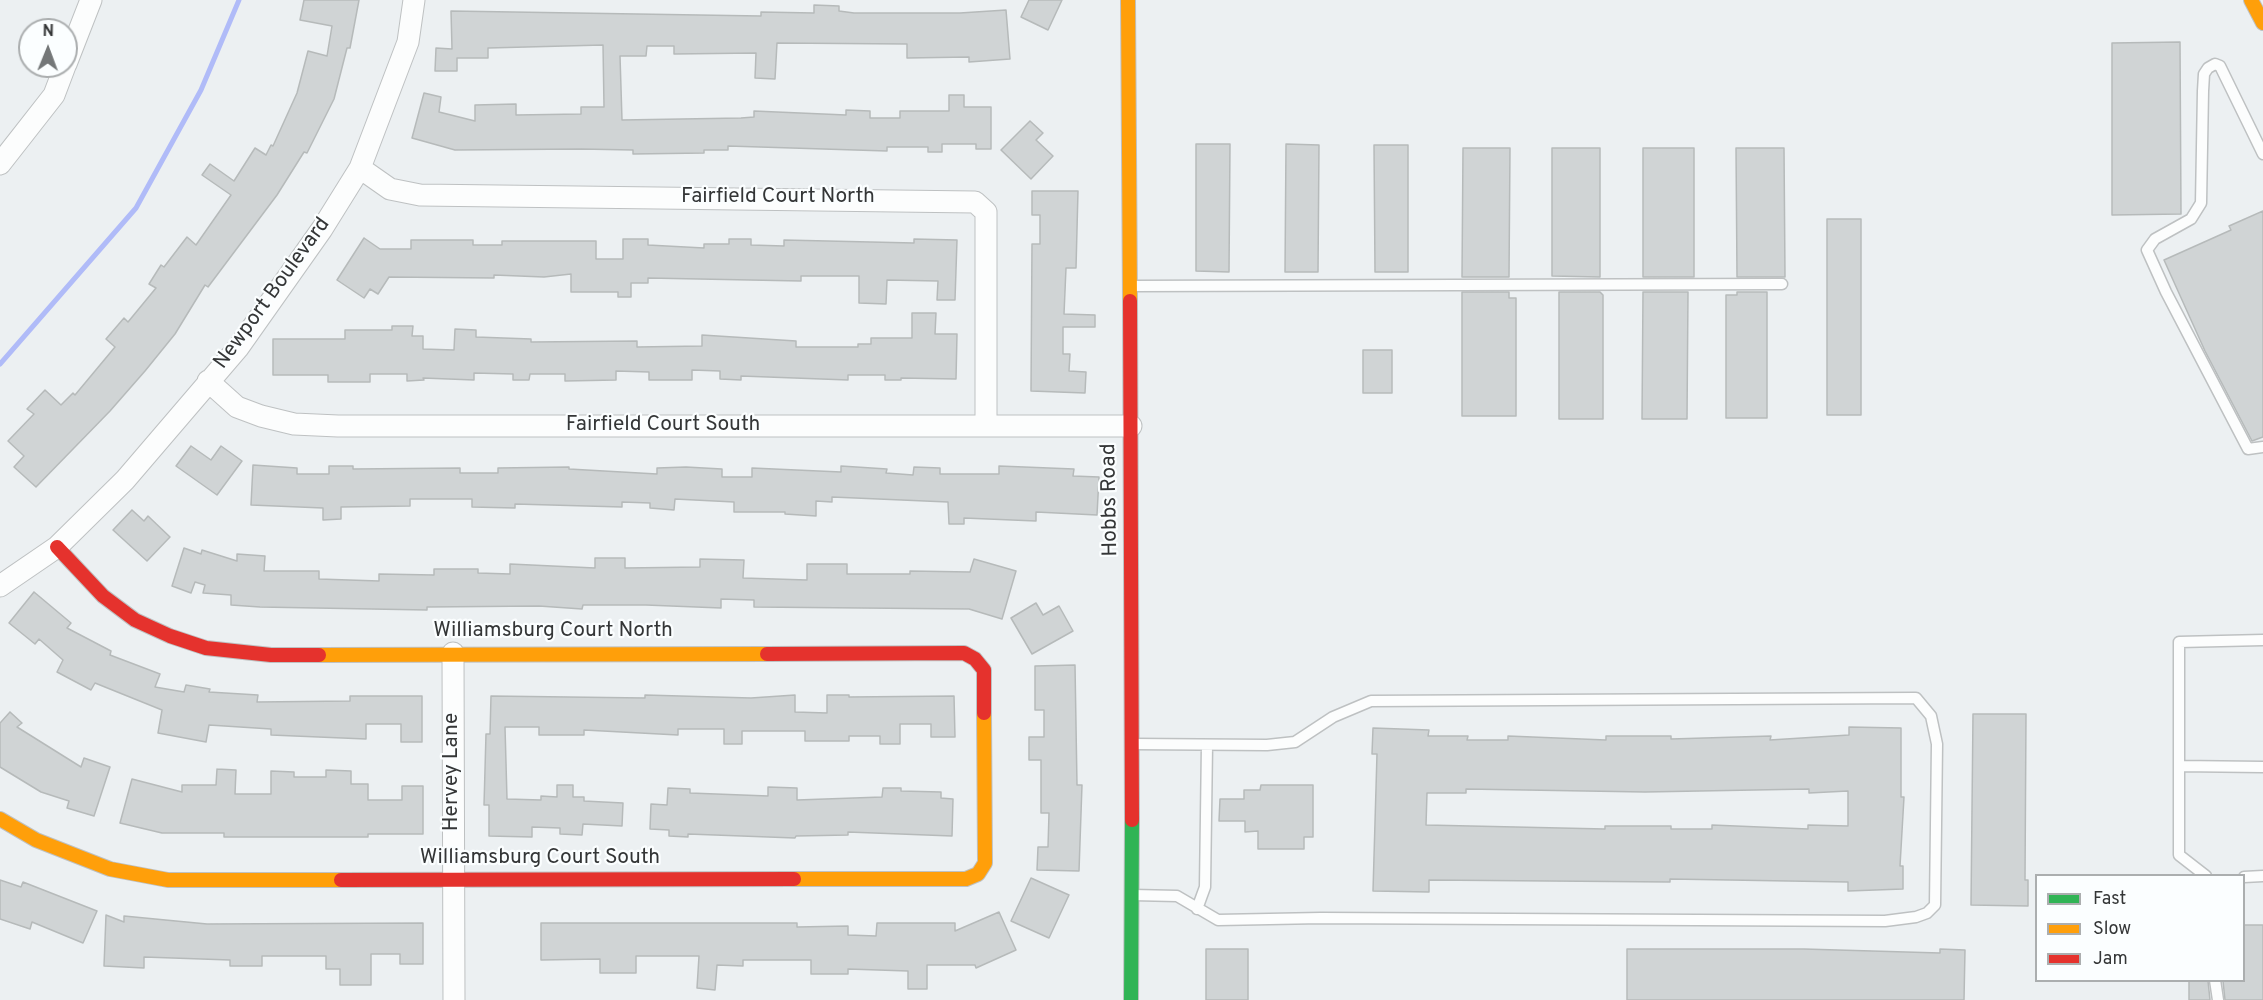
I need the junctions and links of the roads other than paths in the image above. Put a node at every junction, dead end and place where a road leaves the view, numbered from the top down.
1 (91, 0) edge
2 (414, 0) edge
3 (1128, 0) edge
4 (2252, 0) edge
5 (2263, 23) edge
6 (78, 34) edge
7 (61, 78) edge
8 (2263, 154) edge
9 (0, 164) edge
10 (360, 168) junction
11 (1782, 284) dead end
12 (1130, 286) junction
13 (208, 381) junction
14 (986, 425) junction
15 (1131, 426) junction
16 (2263, 447) edge
17 (57, 547) junction
18 (0, 586) edge
19 (2263, 640) edge
20 (453, 653) junction
21 (1132, 744) junction
22 (1207, 745) junction
23 (985, 762) joint
24 (2179, 766) junction
25 (2263, 767) edge
26 (0, 819) edge
27 (2203, 874) edge
28 (2263, 876) edge
29 (2245, 877) edge
30 (454, 880) junction
31 (1132, 895) junction
32 (1197, 909) junction
33 (2215, 982) edge
34 (454, 1000) edge
35 (1131, 1000) edge
36 (2218, 1000) edge

1 - 6 street
2 - 10 street, Newport Boulevard
3 - 12 street, Hobbs Road
4 - 5 street
7 - 9 street
8 - 16 lane
10 - 13 street, Newport Boulevard
10 - 14 street, Fairfield Court North
11 - 12 lane
12 - 15 street, Hobbs Road
13 - 14 street, Fairfield Court South
13 - 17 street, Newport Boulevard
14 - 15 street, Fairfield Court South
15 - 21 street, Hobbs Road
17 - 18 street, Newport Boulevard
17 - 20 street, Williamsburg Court North
19 - 24 lane
20 - 23 street, Williamsburg Court North
20 - 30 street, Hervey Lane
21 - 22 lane
21 - 31 street, Hobbs Road
22 - 32 lane
22 - 32 lane
23 - 30 street, Williamsburg Court South
24 - 25 lane
24 - 27 lane
26 - 30 street, Williamsburg Court South
28 - 29 lane
30 - 34 street, Hervey Lane
31 - 32 lane
31 - 35 street, Hobbs Road
33 - 36 lane

